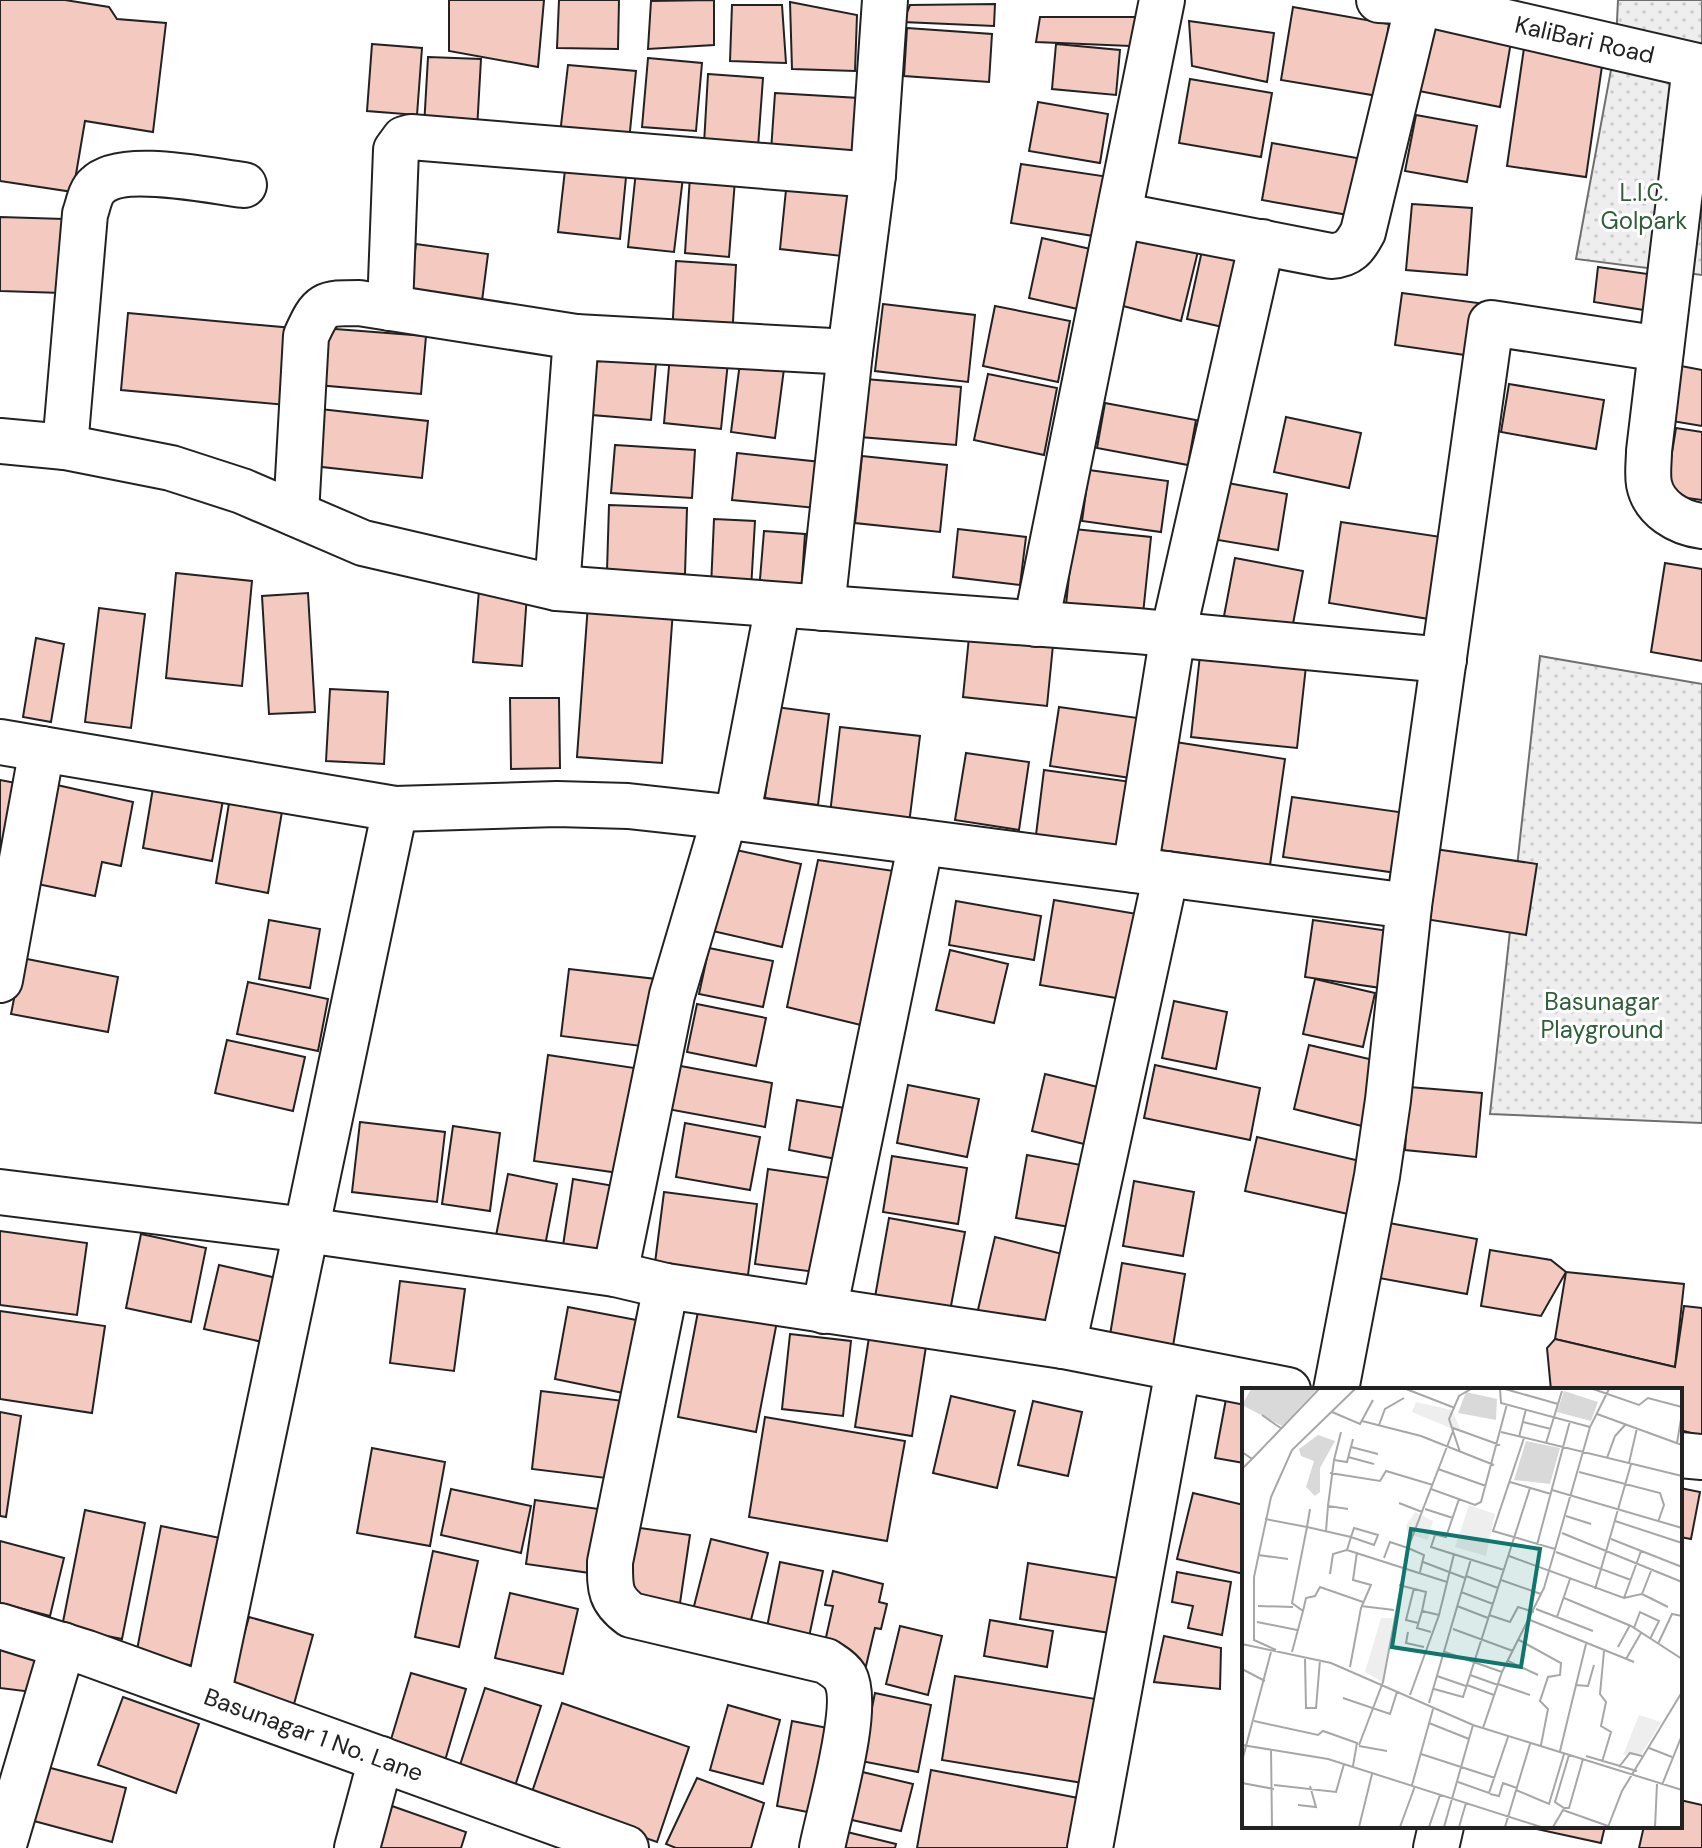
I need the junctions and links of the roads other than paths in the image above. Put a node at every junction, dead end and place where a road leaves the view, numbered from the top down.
1 (885, 0) edge
2 (1162, 0) edge
3 (1406, 1) edge
4 (1699, 66) edge
5 (873, 175) junction
6 (244, 185) dead end
7 (1119, 215) junction
8 (1262, 242) junction
9 (390, 308) junction
10 (576, 337) junction
11 (1661, 349) junction
12 (850, 352) junction
13 (0, 441) edge
14 (65, 447) junction
15 (296, 514) junction
16 (1702, 526) edge
17 (557, 588) junction
18 (778, 605) junction
19 (822, 608) junction
20 (1036, 624) junction
21 (1173, 634) junction
22 (1444, 660) junction
23 (21, 746) edge
24 (395, 809) junction
25 (731, 817) junction
26 (921, 842) junction
27 (1150, 872) junction
28 (1409, 906) junction
29 (0, 980) edge
30 (0, 1192) edge
31 (306, 1230) junction
32 (615, 1274) junction
33 (666, 1286) junction
34 (824, 1311) junction
35 (1063, 1346) junction
36 (1178, 1370) junction
37 (1277, 1388) edge
38 (1336, 1388) edge
39 (1682, 1455) edge
40 (1702, 1457) edge
41 (0, 1626) edge
42 (63, 1645) junction
43 (208, 1696) junction
44 (381, 1759) junction
45 (1441, 1828) edge
46 (3, 1848) edge
47 (357, 1848) edge
48 (626, 1848) edge
49 (822, 1848) edge
50 (1090, 1848) edge
51 (1436, 1848) edge

1 - 5 street
2 - 7 street
3 - 4 street, KaliBari Road
3 - 8 street
4 - 11 street
5 - 9 street
5 - 12 street
6 - 14 street
7 - 8 street
7 - 20 street
8 - 21 street
9 - 10 street
9 - 15 street
10 - 12 street
10 - 17 street
11 - 16 street
11 - 22 street
12 - 19 street
13 - 14 street
14 - 15 street
15 - 17 street
17 - 18 street
18 - 19 street
18 - 25 street
19 - 20 street
20 - 21 street
21 - 22 street
21 - 27 street
22 - 28 street
23 - 24 street
23 - 29 street
24 - 25 street
24 - 31 street
25 - 26 street
25 - 32 street
26 - 27 street
26 - 34 street
27 - 28 street
27 - 35 street
28 - 38 street
30 - 31 street
31 - 32 street
31 - 43 street
32 - 33 street
33 - 34 street
33 - 49 street
34 - 35 street
35 - 36 street
36 - 37 street
36 - 50 street
39 - 40 street
41 - 42 street, Basunagar 1 No. Lane
42 - 43 street, Basunagar 1 No. Lane
42 - 46 street
43 - 44 street, Basunagar 1 No. Lane
44 - 47 street
44 - 48 street, Basunagar 1 No. Lane
45 - 51 street

